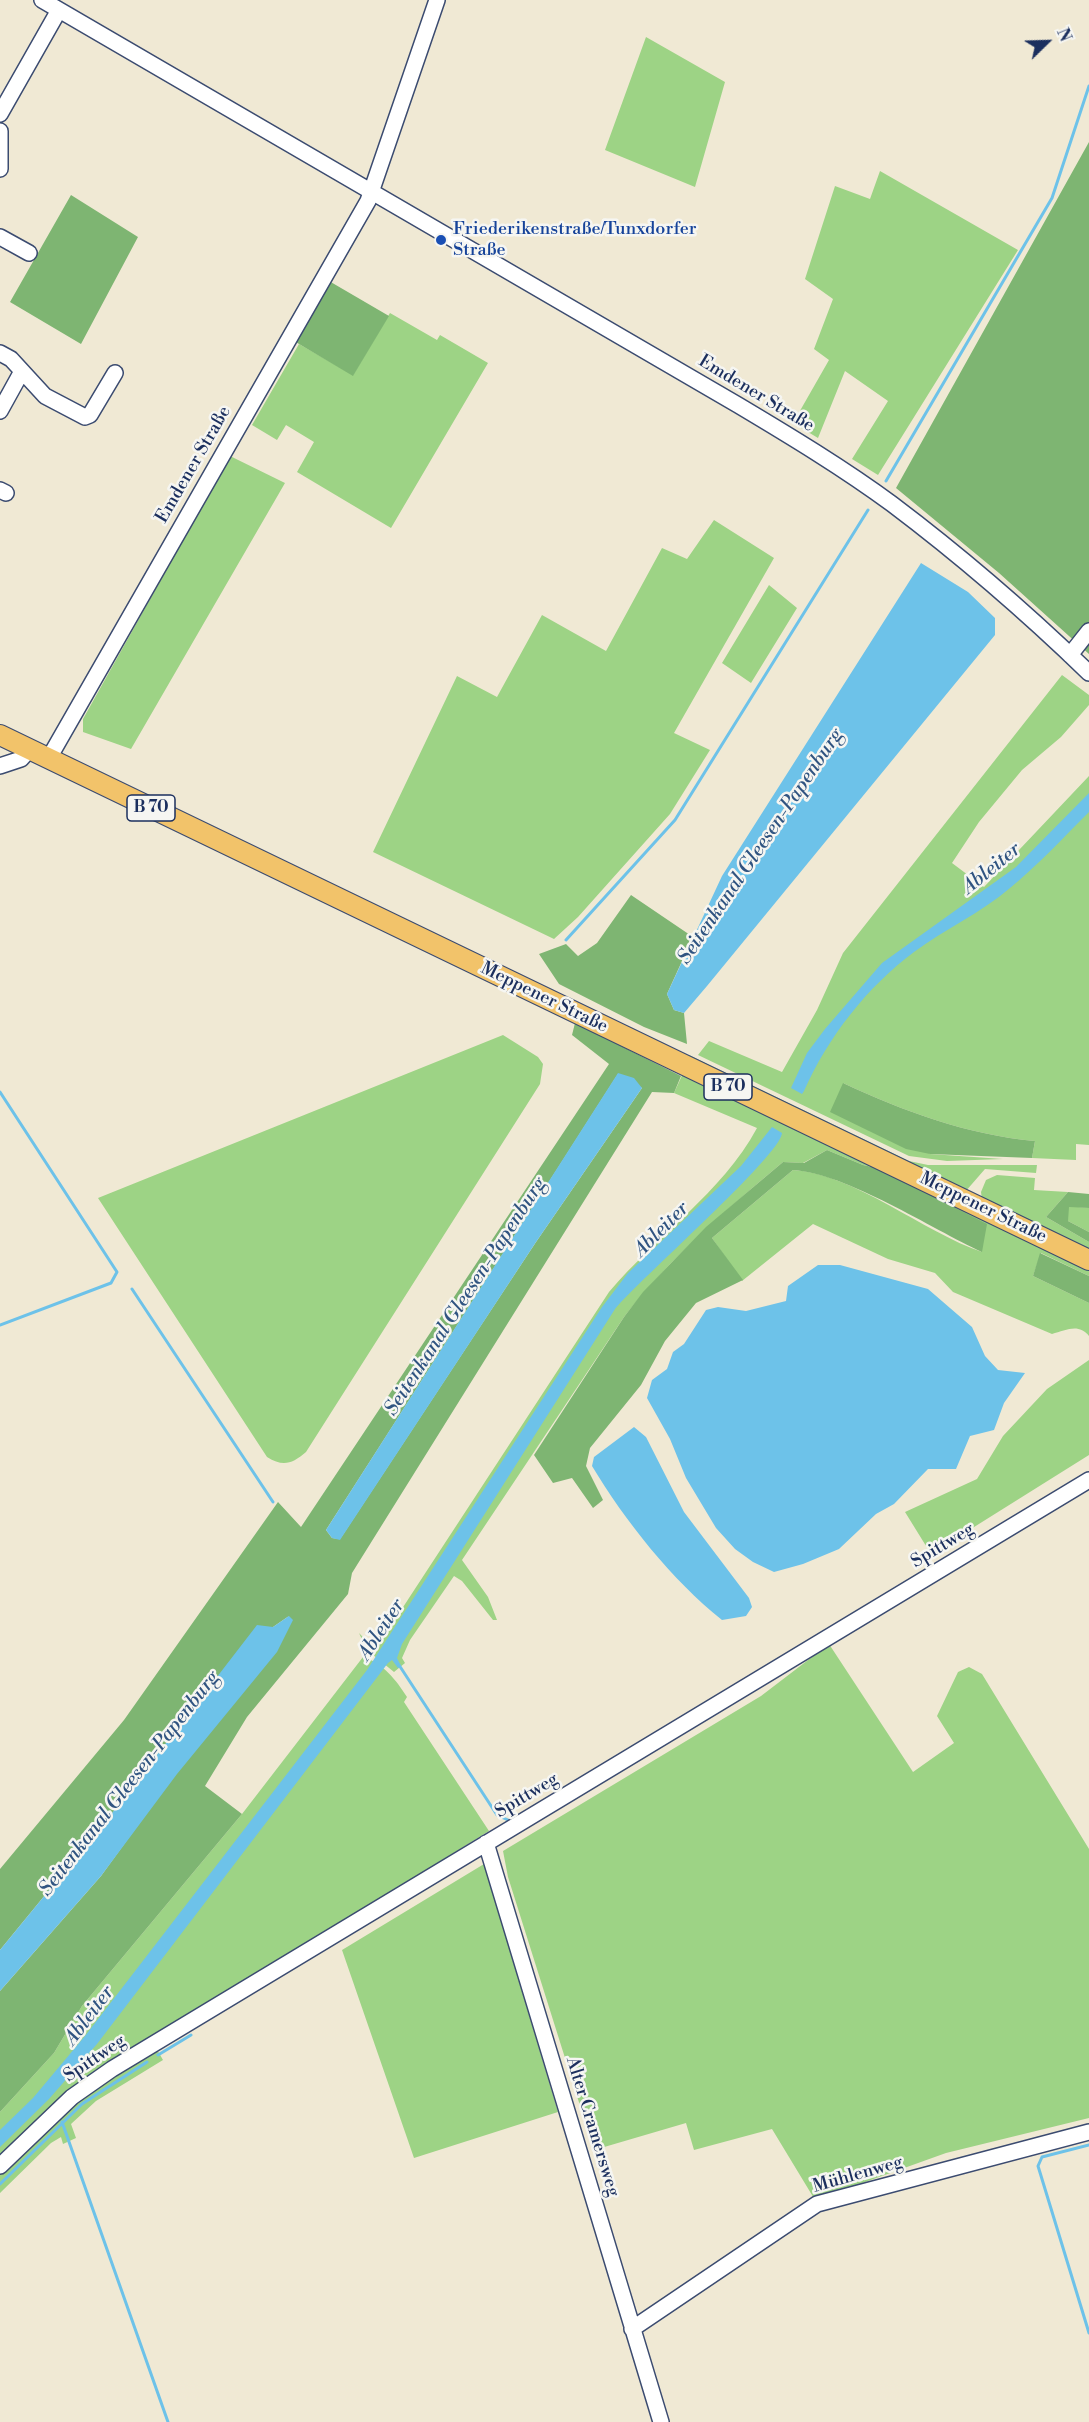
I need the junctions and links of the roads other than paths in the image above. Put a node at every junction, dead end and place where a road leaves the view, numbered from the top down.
1 (42, 0) edge
2 (437, 0) edge
3 (59, 10) junction
4 (0, 114) edge
5 (0, 131) edge
6 (0, 169) edge
7 (372, 192) junction
8 (0, 237) edge
9 (29, 253) dead end
10 (0, 353) edge
11 (21, 373) junction
12 (115, 373) dead end
13 (0, 411) edge
14 (1089, 631) edge
15 (1070, 654) junction
16 (1089, 673) edge
17 (0, 735) edge
18 (29, 750) junction
19 (49, 758) junction
20 (0, 766) edge
21 (1089, 1260) edge
22 (1089, 1480) edge
23 (486, 1844) junction
24 (1089, 2132) edge
25 (0, 2166) edge
26 (632, 2329) junction
27 (661, 2422) edge

1 - 3 street, Emdener Straße
2 - 7 street
3 - 4 street
3 - 7 street, Emdener Straße
5 - 6 street
7 - 15 street, Emdener Straße
7 - 19 street, Emdener Straße
8 - 9 street
10 - 11 street
11 - 12 street
11 - 13 street
14 - 15 street
15 - 16 street, Emdener Straße
17 - 18 main road, Meppener Straße / B 70
18 - 19 main road, Meppener Straße / B 70
18 - 20 street
19 - 21 main road, Meppener Straße / B 70
22 - 23 street, Spittweg
23 - 25 street, Spittweg
23 - 26 street, Alter Cramersweg
24 - 26 street, Mühlenweg
26 - 27 street, Alter Cramersweg

